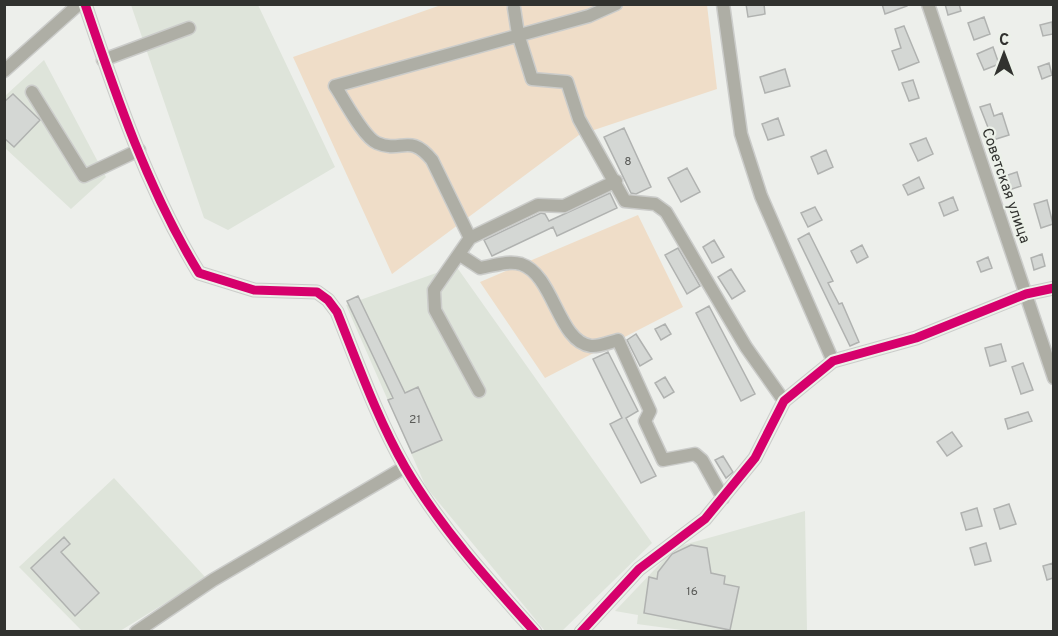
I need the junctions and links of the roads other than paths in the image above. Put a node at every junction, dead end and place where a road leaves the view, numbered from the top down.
1 (80, 4) edge
2 (85, 4) edge
3 (616, 4) edge
4 (723, 4) edge
5 (928, 4) edge
6 (514, 8) dead end
7 (189, 28) dead end
8 (518, 34) junction
9 (104, 60) junction
10 (4, 71) edge
11 (32, 92) dead end
12 (139, 150) junction
13 (616, 182) junction
14 (470, 238) junction
15 (460, 255) junction
16 (1053, 288) edge
17 (1026, 294) junction
18 (833, 361) junction
19 (1053, 378) edge
20 (479, 390) dead end
21 (784, 401) junction
22 (405, 467) junction
23 (723, 498) junction
24 (136, 632) edge
25 (536, 632) edge
26 (581, 632) edge

1 - 10 street
2 - 9 street
3 - 8 street
4 - 18 street
5 - 17 street, Советская улица
6 - 8 street
7 - 9 street
8 - 13 street
8 - 14 street
9 - 12 street
11 - 12 street
12 - 22 street
13 - 14 street
13 - 21 street
14 - 15 street
15 - 20 street
15 - 23 street
16 - 17 street
17 - 18 street
17 - 19 street, Советская улица
18 - 21 street
21 - 23 street
22 - 24 street
22 - 25 street
23 - 26 street

